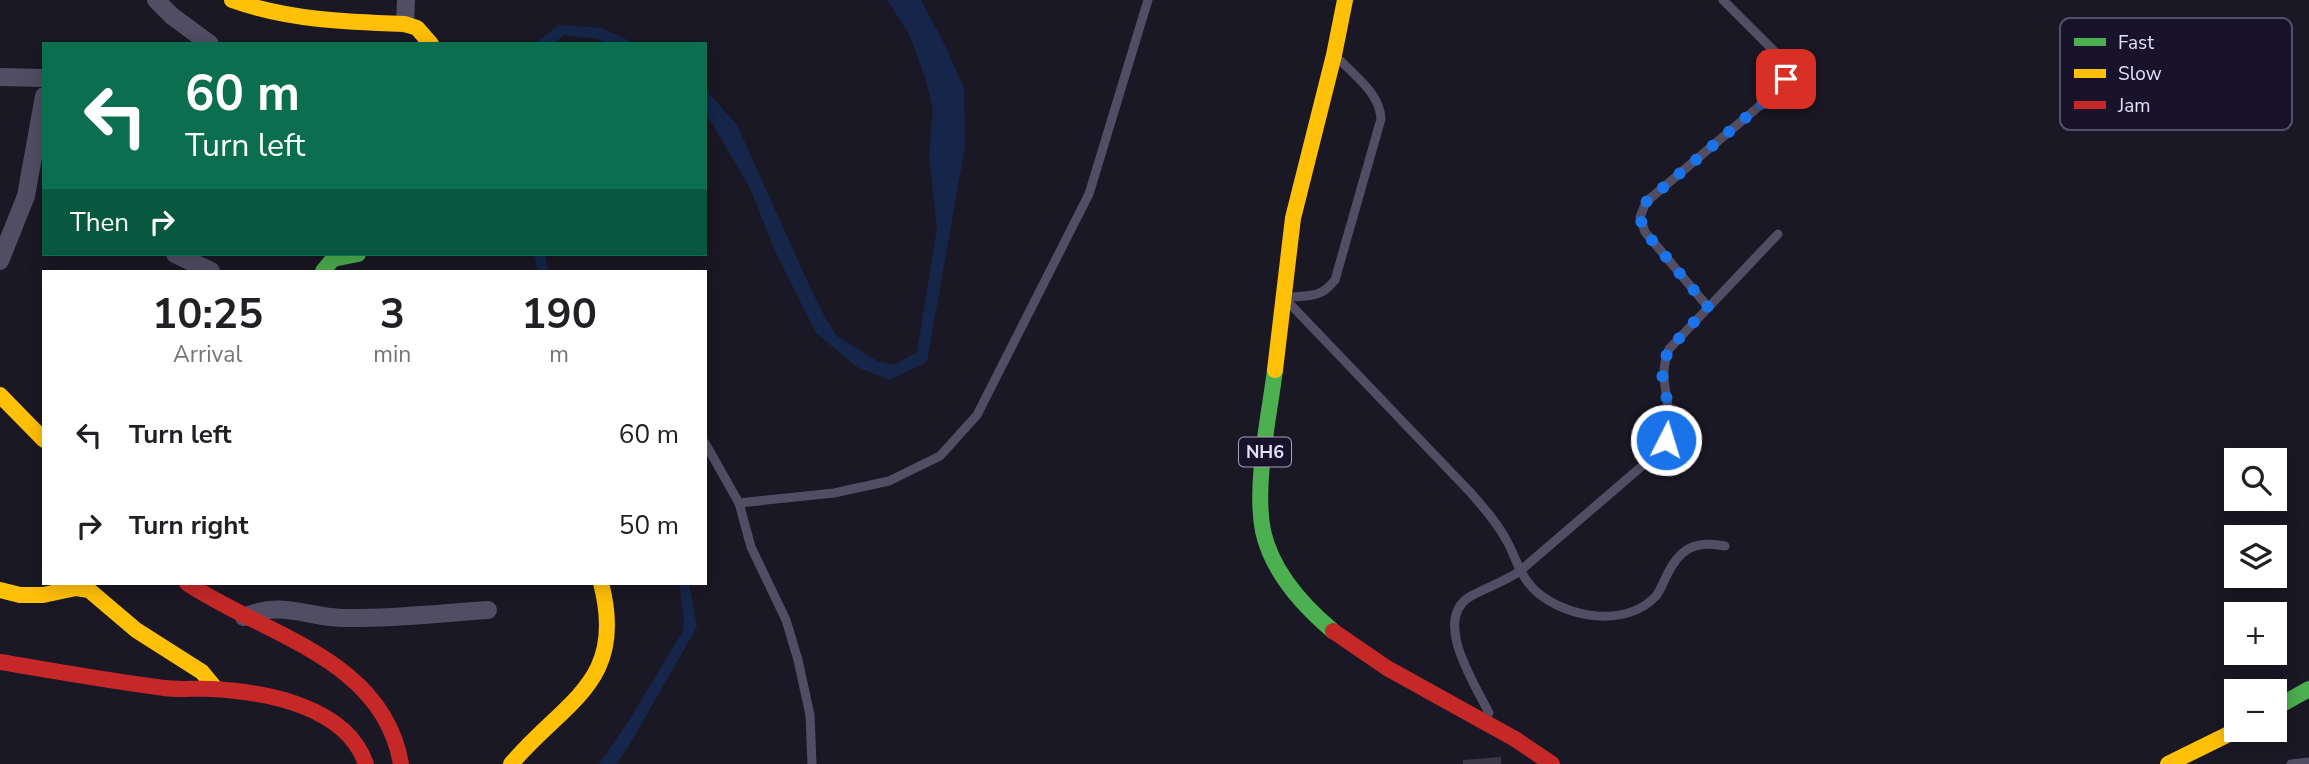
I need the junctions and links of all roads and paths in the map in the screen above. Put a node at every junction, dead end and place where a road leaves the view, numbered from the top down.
1 (156, 0) edge
2 (232, 0) edge
3 (406, 0) edge
4 (1148, 0) edge
5 (1345, 0) edge
6 (1723, 0) edge
7 (405, 24) junction
8 (207, 42) edge
9 (429, 42) edge
10 (1335, 54) junction
11 (0, 77) edge
12 (42, 78) edge
13 (42, 107) edge
14 (1778, 234) dead end
15 (179, 256) edge
16 (339, 256) edge
17 (0, 261) edge
18 (322, 264) edge
19 (209, 270) edge
20 (1283, 297) junction
21 (1708, 307) junction
22 (0, 395) edge
23 (42, 438) edge
24 (707, 447) edge
25 (739, 503) junction
26 (1725, 546) dead end
27 (1520, 571) junction
28 (190, 585) edge
29 (602, 585) edge
30 (0, 590) edge
31 (488, 610) dead end
32 (244, 617) junction
33 (0, 662) edge
34 (216, 689) junction
35 (2309, 689) edge
36 (2287, 701) edge
37 (1496, 726) junction
38 (2224, 738) edge
39 (2309, 762) edge
40 (366, 764) edge
41 (401, 764) edge
42 (510, 764) edge
43 (812, 764) edge
44 (1552, 764) edge
45 (2168, 764) edge
46 (2291, 764) edge

1 - 8 street
2 - 7 main road
3 - 7 street
4 - 25 lane
5 - 10 main road, NH6
6 - 21 lane
7 - 9 main road
10 - 20 main road, NH6
10 - 20 lane
11 - 12 street
13 - 17 street
14 - 21 lane
15 - 19 street
16 - 18 main road
20 - 27 lane
20 - 37 main road, NH6
21 - 27 lane
22 - 23 main road
24 - 25 lane
25 - 43 lane
26 - 27 lane
27 - 37 lane
28 - 32 main road
29 - 42 main road
30 - 34 main road
31 - 32 street
32 - 41 main road
33 - 34 main road
34 - 40 main road
35 - 36 main road
37 - 44 main road, NH6
38 - 45 main road
39 - 46 lane

